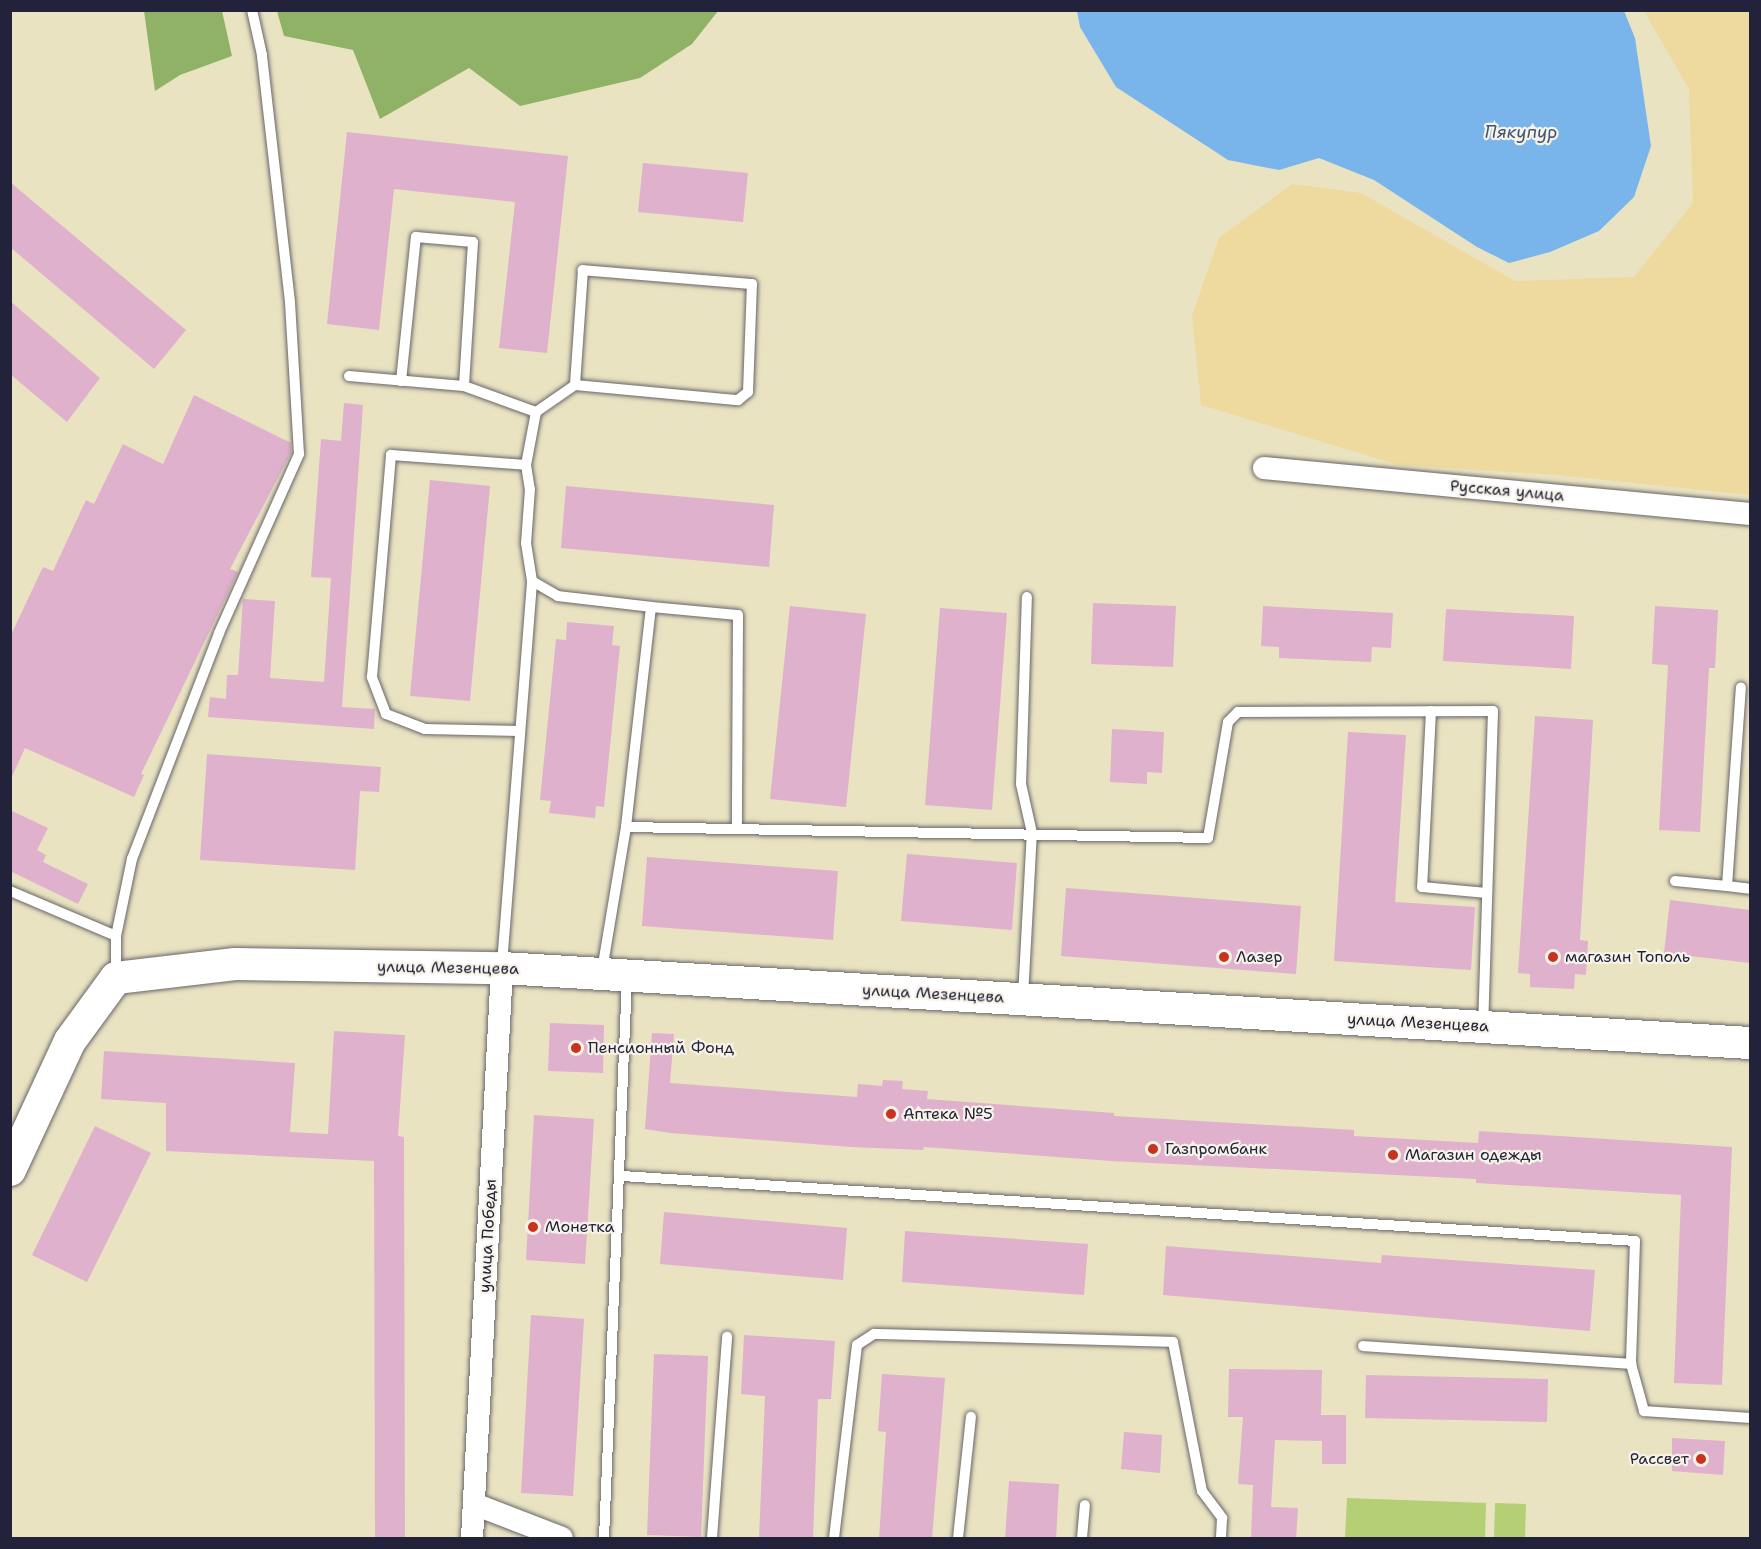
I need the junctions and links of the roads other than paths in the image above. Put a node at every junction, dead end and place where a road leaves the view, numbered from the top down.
1 (252, 10) edge
2 (349, 376) dead end
3 (400, 381) junction
4 (575, 385) junction
5 (464, 386) junction
6 (536, 412) junction
7 (526, 465) junction
8 (1264, 468) dead end
9 (1750, 514) edge
10 (532, 581) junction
11 (1027, 597) dead end
12 (651, 607) junction
13 (1741, 687) dead end
14 (1431, 711) junction
15 (520, 731) junction
16 (626, 827) junction
17 (737, 827) junction
18 (1032, 833) junction
19 (1675, 881) dead end
20 (1728, 886) junction
21 (1750, 889) edge
22 (10, 891) edge
23 (1487, 893) junction
24 (116, 936) junction
25 (502, 968) junction
26 (614, 975) junction
27 (116, 978) junction
28 (1023, 1000) junction
29 (1483, 1027) junction
30 (1750, 1042) edge
31 (10, 1170) edge
32 (622, 1176) junction
33 (728, 1337) dead end
34 (1363, 1346) dead end
35 (1631, 1364) junction
36 (971, 1417) dead end
37 (1750, 1418) edge
38 (474, 1504) junction
39 (1085, 1505) dead end
40 (472, 1539) edge
41 (562, 1539) edge
42 (604, 1539) edge
43 (712, 1539) edge
44 (834, 1539) edge
45 (958, 1539) edge
46 (1082, 1539) edge
47 (1221, 1539) edge

1 - 24 lane
2 - 3 lane
3 - 5 lane
3 - 5 lane
4 - 4 lane
4 - 6 lane
5 - 6 lane
6 - 7 lane
7 - 10 lane
7 - 15 lane
8 - 9 street, Русская улица
10 - 12 lane
10 - 15 lane
11 - 18 lane
12 - 16 lane
12 - 17 lane
13 - 20 lane
14 - 18 lane
14 - 23 lane
14 - 23 lane
15 - 25 lane
16 - 17 lane
16 - 26 lane
17 - 18 lane
18 - 28 lane
19 - 20 lane
20 - 21 lane
22 - 24 lane
23 - 29 lane
24 - 27 lane
25 - 26 main road, улица Мезенцева
25 - 27 main road, улица Мезенцева
25 - 38 street, улица Победы
26 - 28 main road, улица Мезенцева
26 - 32 lane
27 - 31 main road
28 - 29 main road, улица Мезенцева
29 - 30 main road, улица Мезенцева
32 - 35 lane
32 - 42 lane
33 - 43 lane
34 - 35 lane
35 - 37 lane
36 - 45 lane
38 - 40 street, улица Победы
38 - 41 street
39 - 46 lane
44 - 47 lane

